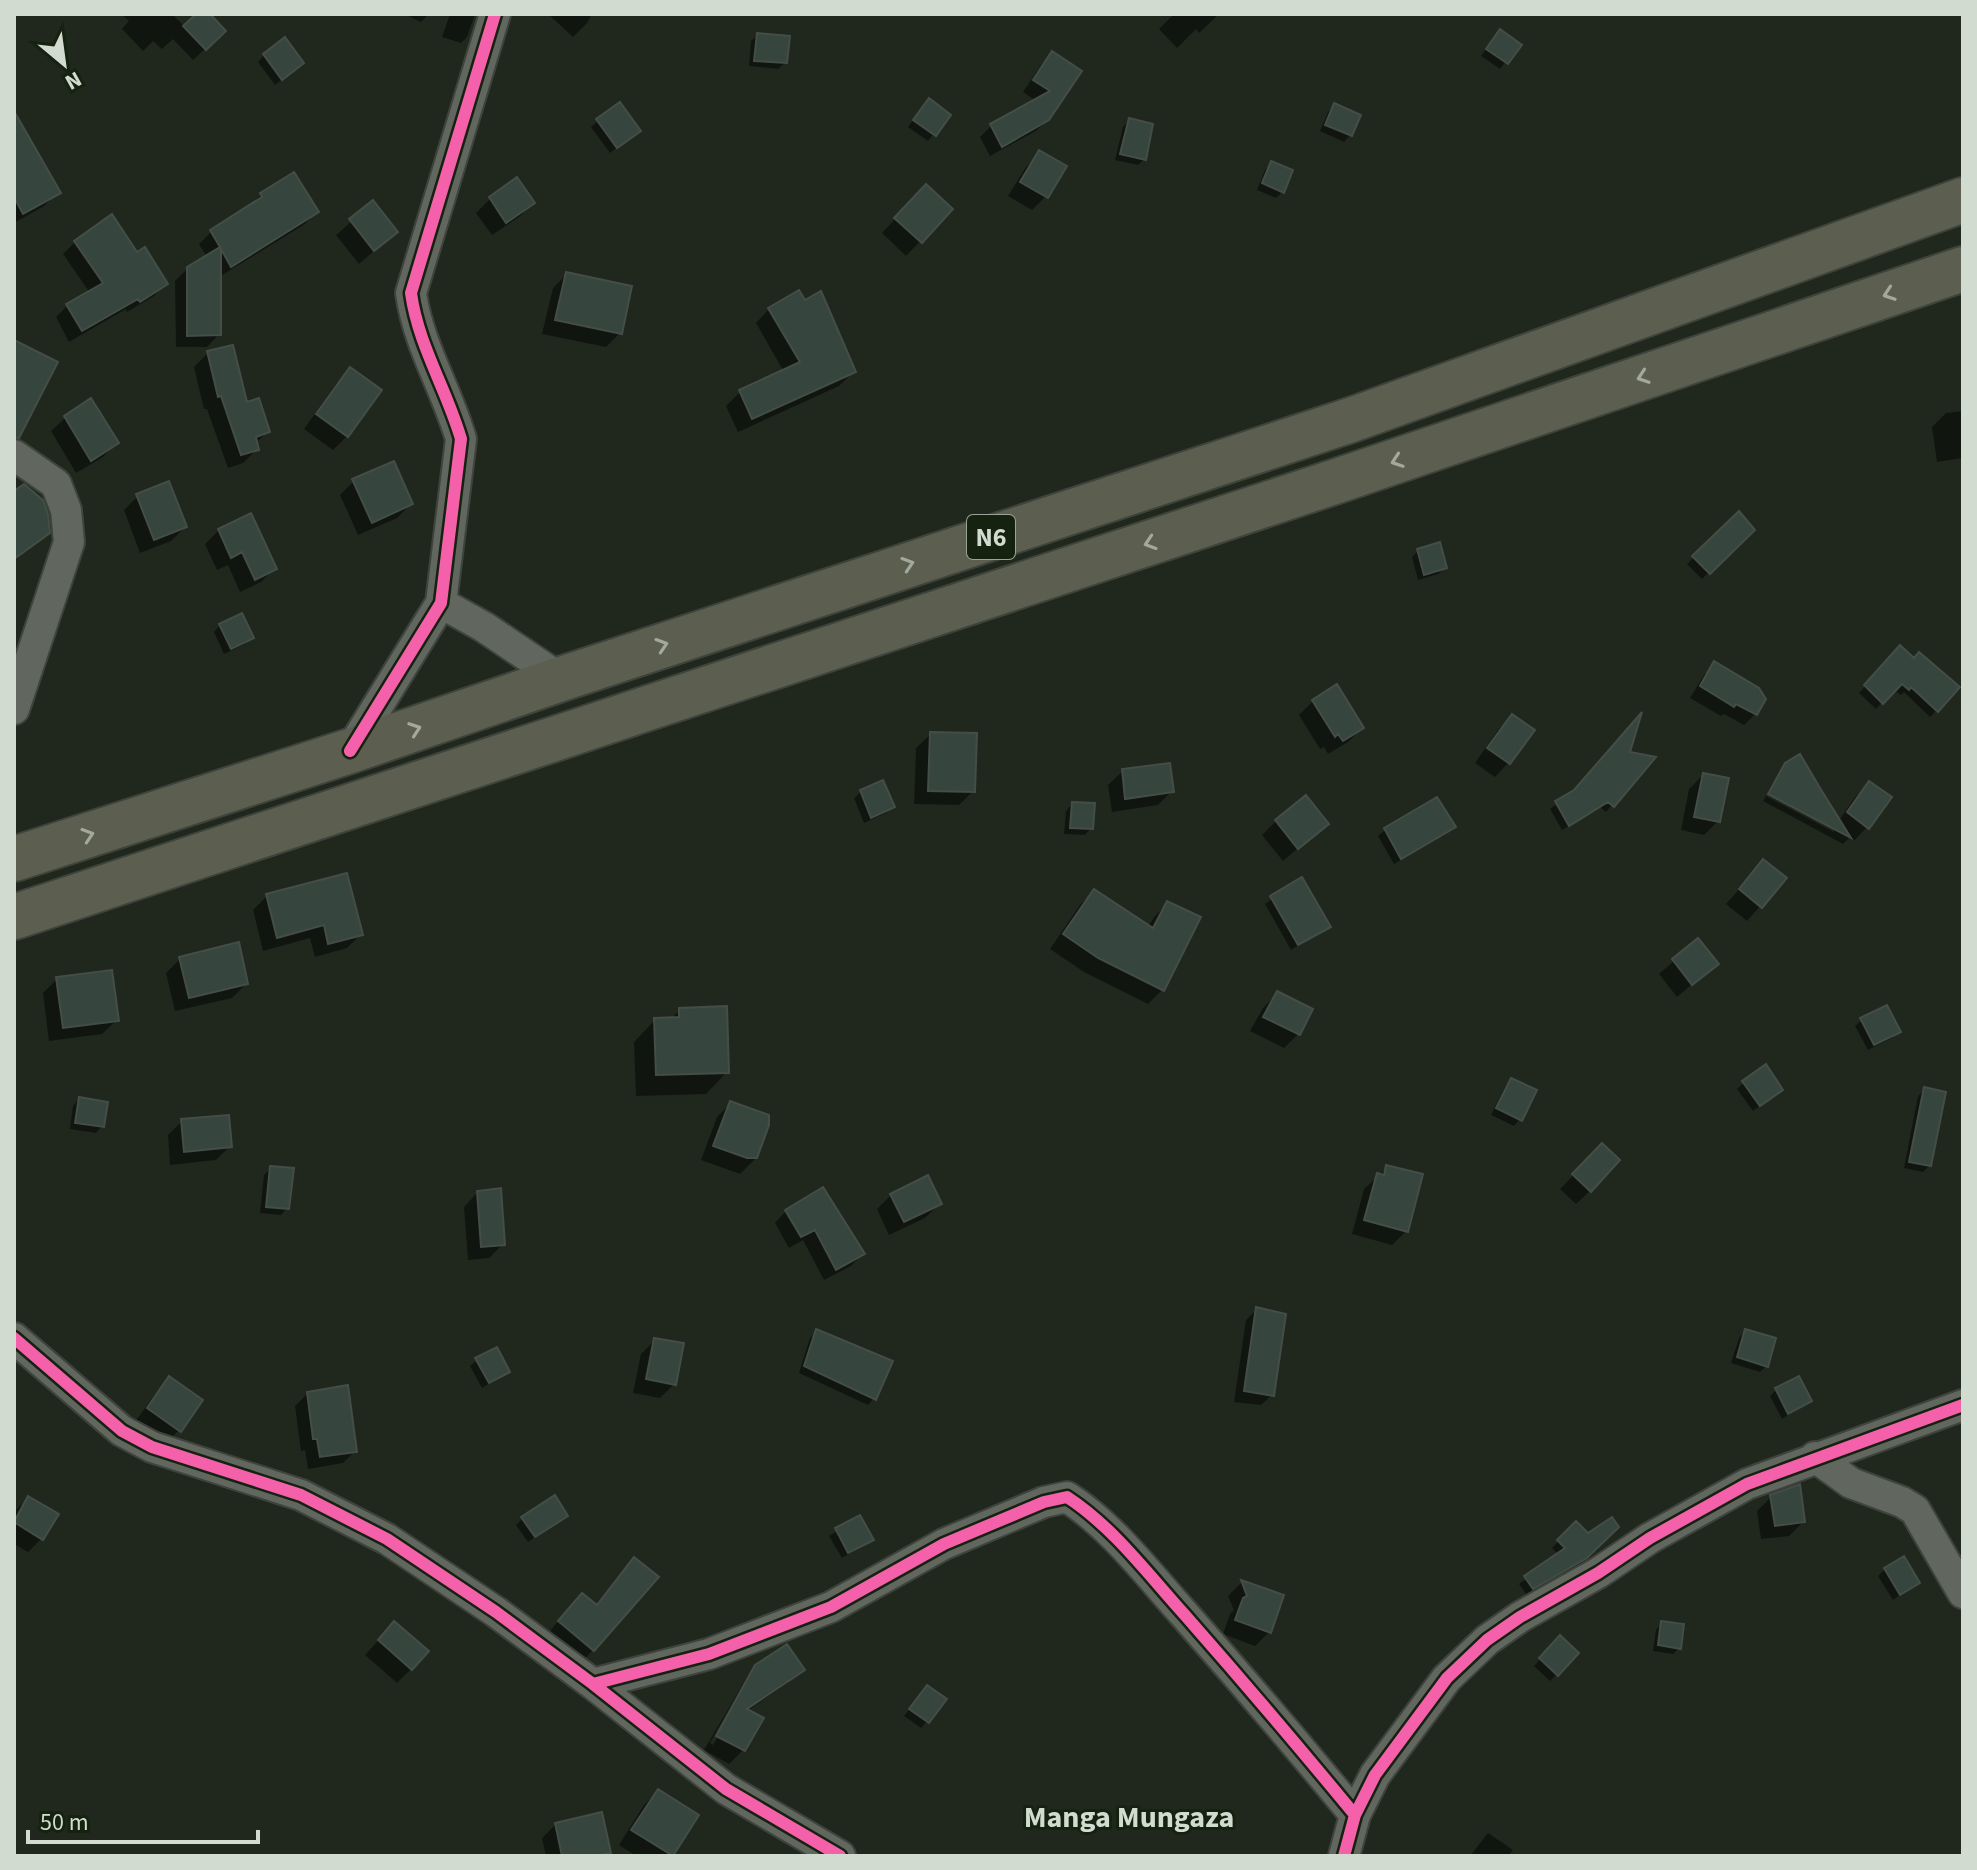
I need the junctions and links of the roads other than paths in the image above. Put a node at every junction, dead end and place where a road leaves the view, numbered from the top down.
1 (495, 14) edge
2 (1963, 200) edge
3 (1963, 269) edge
4 (14, 455) edge
5 (441, 603) junction
6 (561, 679) junction
7 (14, 709) edge
8 (350, 751) junction
9 (14, 859) edge
10 (14, 917) edge
11 (14, 1338) edge
12 (1963, 1405) edge
13 (1815, 1457) junction
14 (1963, 1593) edge
15 (593, 1684) junction
16 (1355, 1815) junction
17 (840, 1856) edge
18 (1344, 1856) edge

1 - 5 street
6 -> 2 highway, N6
3 -> 10 highway, N6
4 - 7 street
5 - 6 street
5 - 8 street
8 -> 6 highway, N6
9 -> 8 highway, N6
11 - 15 street
12 - 13 street
13 - 14 street
13 - 16 street
15 - 16 street
15 - 17 street
16 - 18 street

